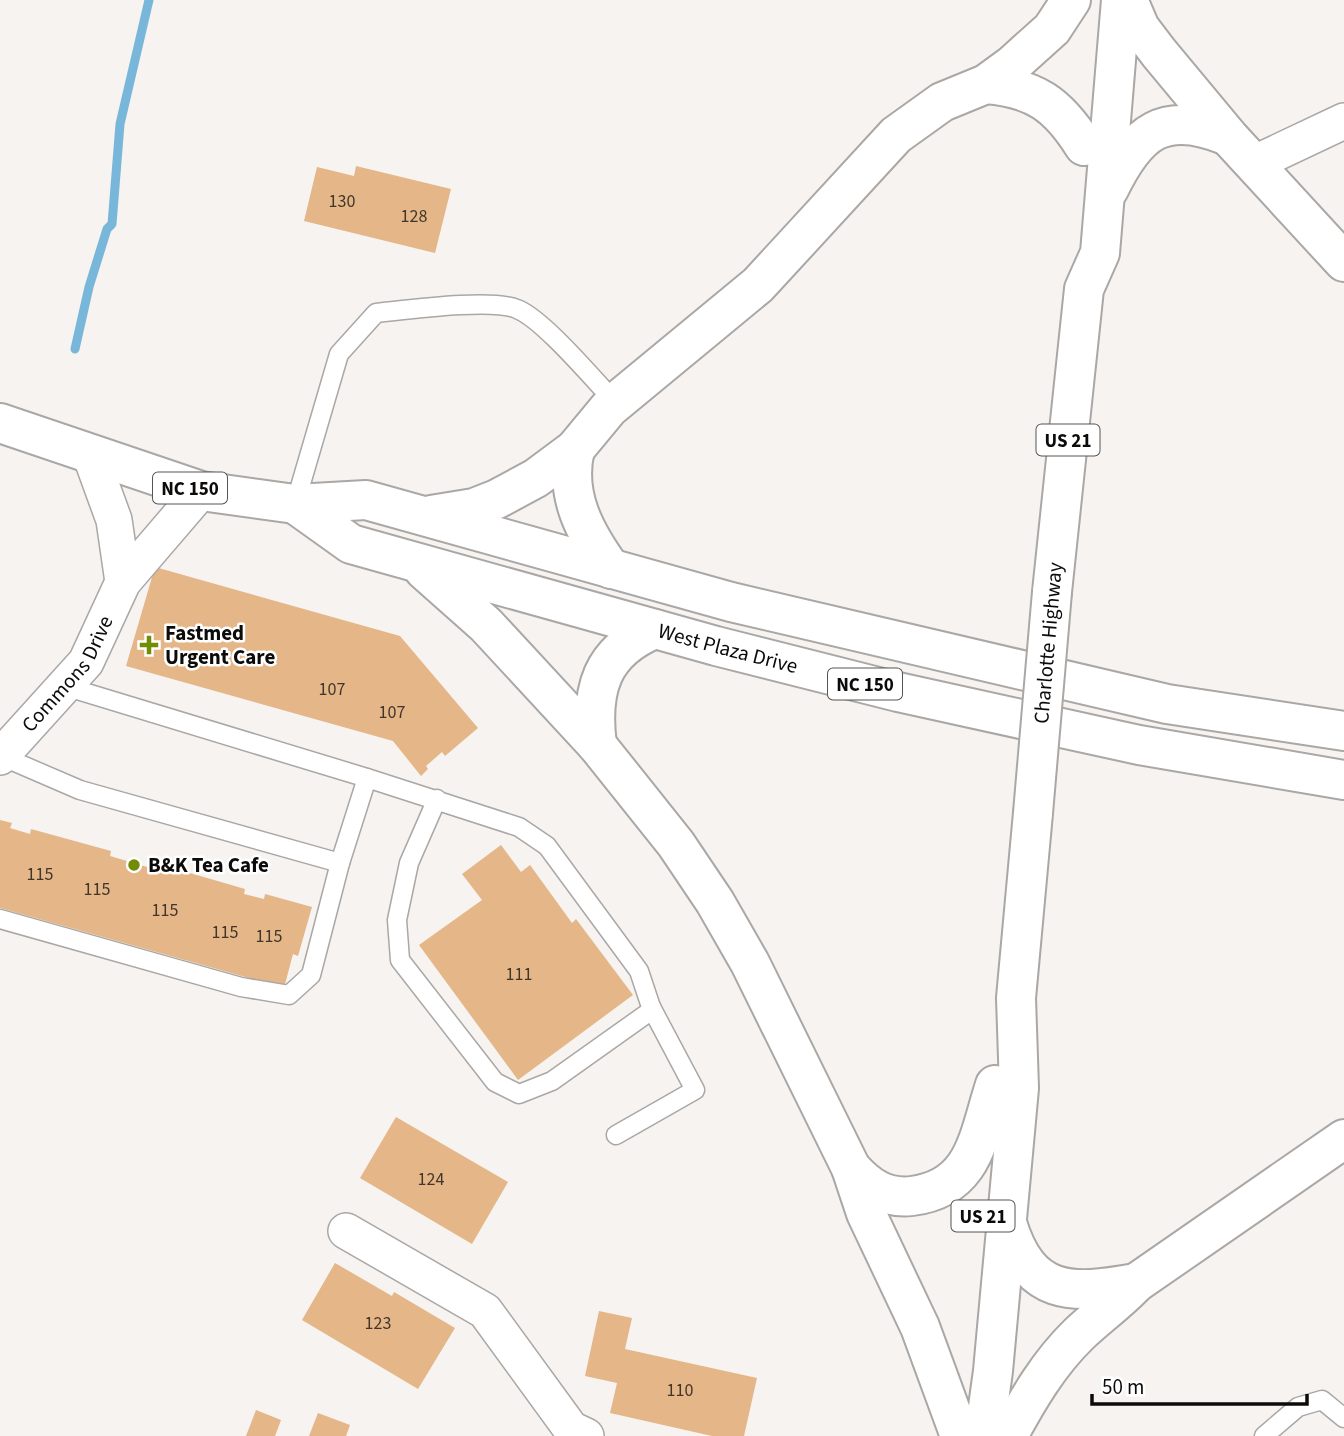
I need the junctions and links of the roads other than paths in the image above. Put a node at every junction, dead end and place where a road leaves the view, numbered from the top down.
1 (1071, 0) edge
2 (1098, 0) edge
3 (1121, 0) edge
4 (1128, 0) edge
5 (986, 84) junction
6 (1344, 121) edge
7 (1228, 136) junction
8 (1084, 146) junction
9 (1255, 163) junction
10 (1105, 197) junction
11 (1344, 262) edge
12 (1084, 289) junction
13 (615, 402) junction
14 (0, 423) edge
15 (575, 449) junction
16 (90, 454) junction
17 (201, 491) junction
18 (295, 504) junction
19 (422, 516) junction
20 (414, 562) junction
21 (611, 569) junction
22 (123, 582) junction
23 (655, 629) junction
24 (64, 687) junction
25 (1344, 731) edge
26 (597, 745) junction
27 (0, 757) edge
28 (366, 778) junction
29 (1344, 780) edge
30 (437, 799) junction
31 (340, 863) junction
32 (0, 919) edge
33 (1016, 998) junction
34 (651, 1007) junction
35 (995, 1085) junction
36 (616, 1135) dead end
37 (1344, 1139) edge
38 (851, 1168) junction
39 (1007, 1223) junction
40 (346, 1231) dead end
41 (1136, 1283) junction
42 (1344, 1418) edge
43 (586, 1436) edge
44 (961, 1436) edge
45 (984, 1436) edge
46 (1009, 1436) edge
47 (1264, 1436) edge

1 - 5 main road
2 - 8 main road, Charlotte Highway / US 21
3 - 10 main road, Charlotte Highway / US 21
4 - 7 main road
5 - 8 main road
5 - 13 main road
6 - 9 street
7 - 9 main road
7 - 10 main road
8 - 12 main road, Charlotte Highway / US 21
9 - 11 main road
10 - 12 main road, Charlotte Highway / US 21
12 - 33 main road, Charlotte Highway / US 21, bridge
13 - 15 main road
13 - 18 lane
14 - 16 main road, West Plaza Drive / NC 150
15 - 19 main road
15 - 21 main road
16 - 17 main road, West Plaza Drive / NC 150
16 - 22 street
17 - 18 main road, West Plaza Drive / NC 150
17 - 22 street, Commons Drive
18 - 19 main road, West Plaza Drive / NC 150
18 - 20 main road, West Plaza Drive / NC 150
19 - 21 main road, West Plaza Drive / NC 150
20 - 23 main road, West Plaza Drive / NC 150
20 - 26 main road
21 - 25 main road, West Plaza Drive / NC 150
22 - 24 street, Commons Drive
23 - 26 main road
23 - 29 main road, West Plaza Drive / NC 150
24 - 27 street, Commons Drive
24 - 28 lane
26 - 38 main road
27 - 31 lane
28 - 30 lane
28 - 31 lane
30 - 34 lane
30 - 34 lane
31 - 32 lane
33 - 35 main road, Charlotte Highway / US 21
33 - 39 main road, Charlotte Highway / US 21
34 - 36 lane
35 - 38 main road
35 - 44 main road, Charlotte Highway / US 21
37 - 41 main road
38 - 44 main road
39 - 41 main road
39 - 45 main road, Charlotte Highway / US 21
40 - 43 street
41 - 46 main road
42 - 47 lane

